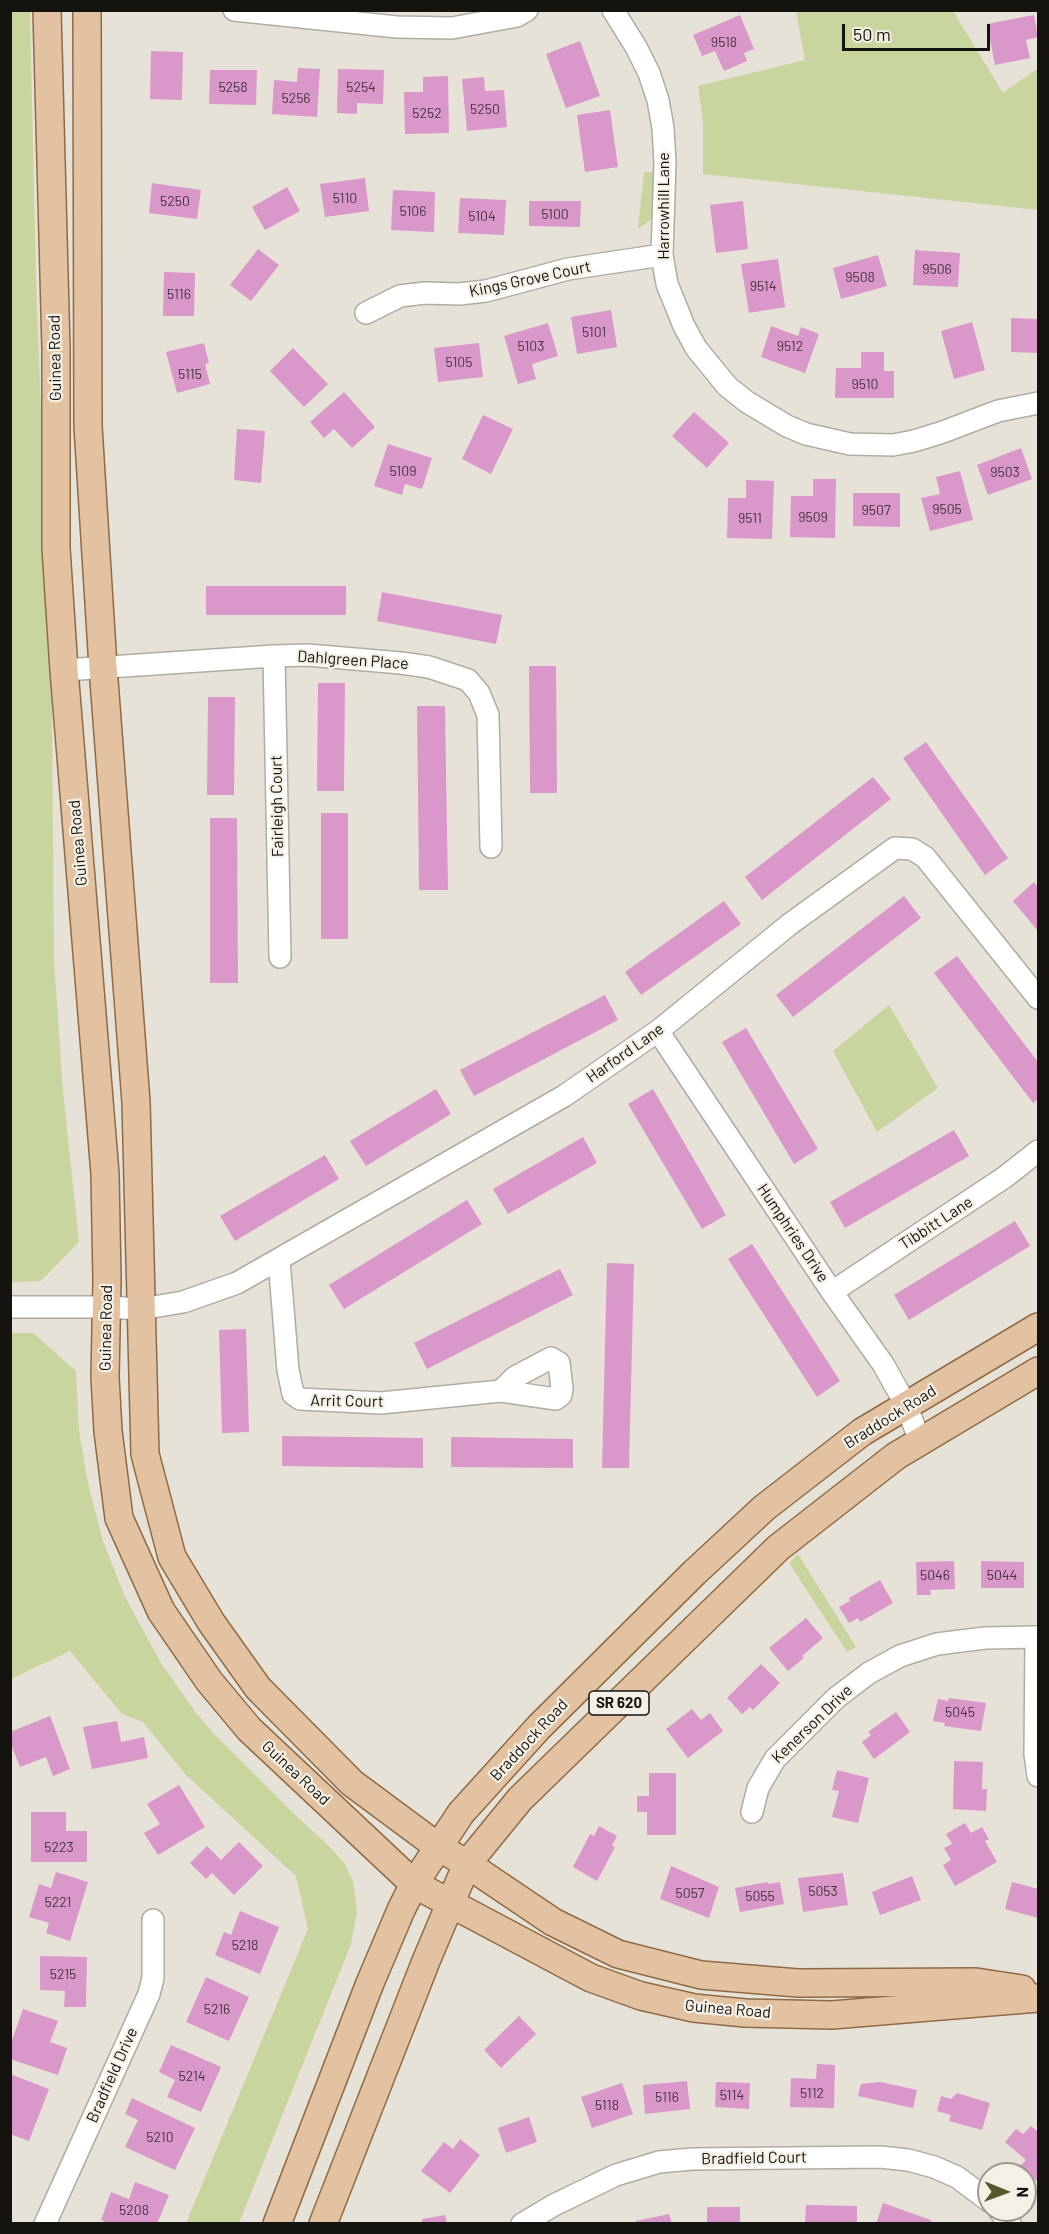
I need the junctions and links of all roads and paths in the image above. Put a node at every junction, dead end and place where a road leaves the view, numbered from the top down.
1 (47, 10) edge
2 (87, 10) edge
3 (234, 10) edge
4 (527, 10) edge
5 (613, 10) edge
6 (662, 255) junction
7 (366, 313) dead end
8 (1038, 403) edge
9 (274, 656) junction
10 (103, 667) junction
11 (64, 670) junction
12 (491, 848) dead end
13 (280, 957) dead end
14 (1038, 998) edge
15 (658, 1030) junction
16 (1038, 1151) edge
17 (279, 1260) junction
18 (832, 1292) junction
19 (10, 1307) edge
20 (106, 1307) junction
21 (141, 1309) junction
22 (1038, 1327) edge
23 (1038, 1371) edge
24 (501, 1391) dead end
25 (906, 1405) junction
26 (920, 1441) junction
27 (1037, 1637) edge
28 (1038, 1776) edge
29 (752, 1812) dead end
30 (437, 1846) junction
31 (467, 1864) junction
32 (414, 1884) junction
33 (450, 1904) junction
34 (153, 1920) dead end
35 (1038, 1991) edge
36 (1038, 1998) edge
37 (977, 2191) edge
38 (45, 2223) edge
39 (277, 2223) edge
40 (322, 2223) edge
41 (522, 2223) edge

1 - 11 main road, Guinea Road
2 - 10 main road, Guinea Road
3 - 4 street
5 - 6 street, Harrowhill Lane
6 - 7 street, Kings Grove Court
6 - 8 street, Harrowhill Lane
9 - 10 street, Dahlgreen Place
9 - 12 street, Dahlgreen Place
9 - 13 street, Fairleigh Court
10 - 11 street, Dahlgreen Place
10 - 21 main road, Guinea Road
11 - 20 main road, Guinea Road
14 - 15 street, Harford Lane
15 - 17 street, Harford Lane
15 - 18 street, Humphries Drive
16 - 18 street, Tibbitt Lane
17 - 21 street, Harford Lane
17 - 24 street, Arrit Court
18 - 25 street, Humphries Drive
19 - 20 street, Harford Lane
20 - 21 street, Harford Lane
20 - 32 main road, Guinea Road
21 - 30 main road, Guinea Road
22 - 25 main road, Braddock Road / SR 620
23 - 26 main road, Braddock Road / SR 620
25 - 26 street, Humphries Drive
25 - 30 main road, Braddock Road / SR 620
26 - 31 main road, Braddock Road / SR 620
27 - 28 street
27 - 29 street, Kenerson Drive
30 - 31 main road, Guinea Road
30 - 32 main road, Braddock Road / SR 620
31 - 33 main road, Braddock Road / SR 620
31 - 35 main road, Guinea Road
32 - 33 main road, Guinea Road
32 - 39 main road, Braddock Road / SR 620
33 - 36 main road, Guinea Road
33 - 40 main road, Braddock Road / SR 620
34 - 38 street, Bradfield Drive
37 - 41 street, Bradfield Court

